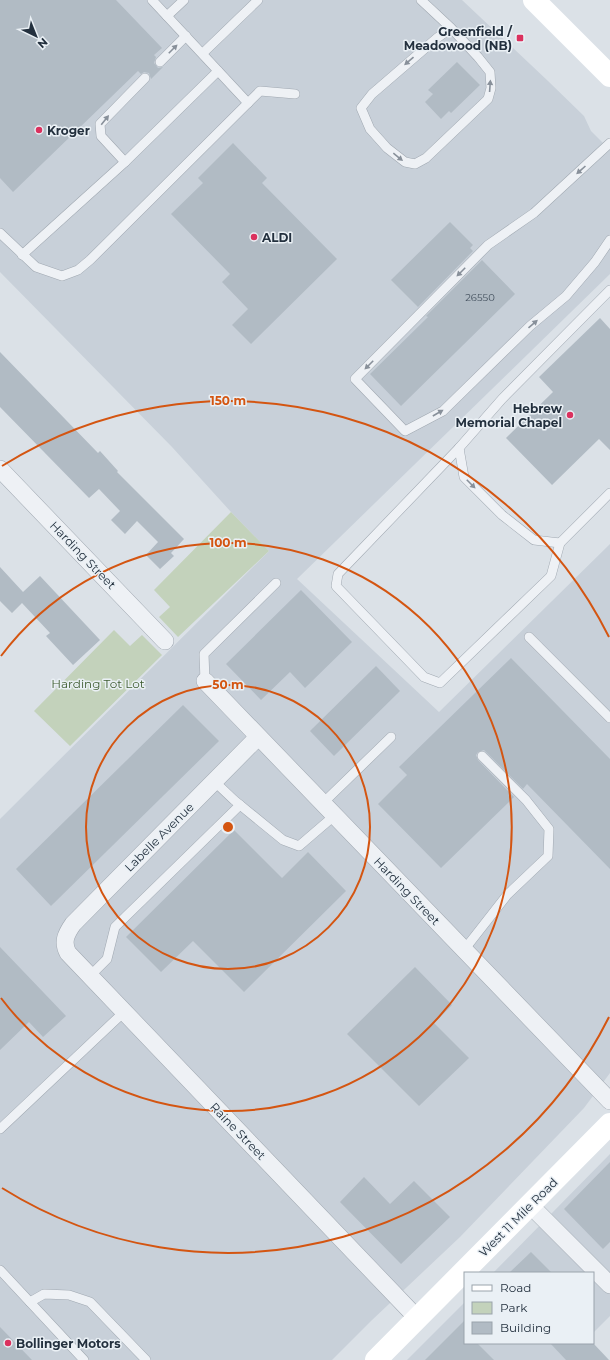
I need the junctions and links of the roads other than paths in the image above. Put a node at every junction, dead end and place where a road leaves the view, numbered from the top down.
1 (152, 0) edge
2 (184, 0) edge
3 (258, 0) edge
4 (421, 0) edge
5 (534, 0) edge
6 (167, 16) junction
7 (451, 28) junction
8 (186, 36) junction
9 (203, 53) junction
10 (160, 62) dead end
11 (218, 71) junction
12 (610, 76) edge
13 (144, 78) dead end
14 (295, 94) dead end
15 (248, 103) junction
16 (610, 143) edge
17 (125, 162) junction
18 (0, 233) edge
19 (610, 240) edge
20 (22, 255) junction
21 (610, 290) edge
22 (459, 448) junction
23 (0, 469) edge
24 (610, 493) edge
25 (560, 542) junction
26 (276, 583) dead end
27 (529, 637) dead end
28 (165, 641) dead end
29 (205, 681) joint
30 (610, 718) edge
31 (258, 737) junction
32 (391, 737) dead end
33 (482, 756) dead end
34 (214, 781) junction
35 (322, 804) junction
36 (240, 805) junction
37 (334, 816) junction
38 (64, 941) joint
39 (464, 950) junction
40 (90, 976) junction
41 (124, 1012) junction
42 (610, 1101) edge
43 (610, 1124) edge
44 (0, 1129) edge
45 (530, 1205) junction
46 (0, 1270) edge
47 (610, 1285) edge
48 (30, 1302) junction
49 (417, 1318) junction
50 (84, 1360) edge
51 (146, 1360) edge
52 (376, 1360) edge

1 - 6 lane
2 - 6 lane
3 - 9 lane
4 - 7 lane
5 - 12 main road
6 - 8 lane
7 -> 7 lane
8 - 9 lane
10 -> 8 lane
9 - 11 lane
11 - 15 lane
11 - 17 lane
17 -> 13 lane
14 - 15 lane
15 - 20 lane
16 -> 19 lane
17 - 20 lane
18 - 20 lane
21 - 22 lane
22 -> 25 lane
22 - 25 lane
23 - 28 street, Harding Street
24 - 25 lane
26 - 29 lane
27 - 30 lane
29 - 31 street, Harding Street
31 - 34 street, Labelle Avenue
31 - 35 street, Harding Street
32 - 35 lane
33 - 39 lane
34 - 36 lane
34 - 38 street, Labelle Avenue
35 - 37 street, Harding Street
36 - 37 lane
36 - 40 lane
37 - 39 street, Harding Street
38 - 40 street, Raine Street
39 - 42 street, Harding Street
40 - 41 street, Raine Street
41 - 44 lane
41 - 49 street, Raine Street
43 - 45 main road, West 11 Mile Road
45 - 47 street
45 - 49 main road, West 11 Mile Road
46 - 48 lane
48 - 50 lane
48 - 51 lane
49 - 52 main road, West 11 Mile Road

